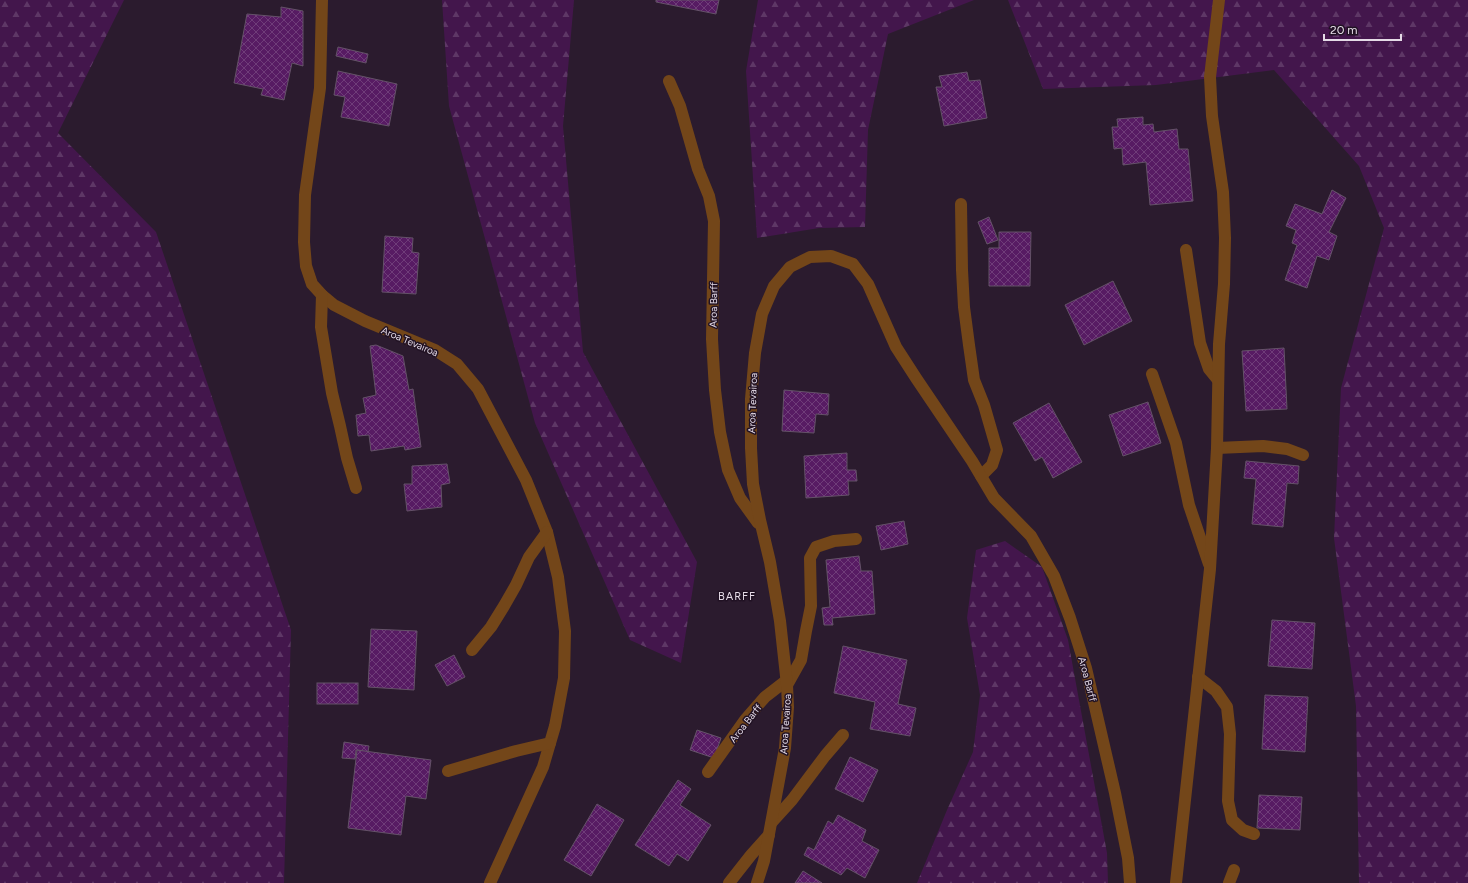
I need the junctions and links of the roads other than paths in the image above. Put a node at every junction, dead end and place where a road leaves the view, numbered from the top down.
1 (322, 0) edge
2 (1219, 0) edge
3 (669, 81) dead end
4 (962, 204) dead end
5 (1186, 250) dead end
6 (322, 295) junction
7 (1152, 374) dead end
8 (1218, 380) junction
9 (1217, 448) junction
10 (1303, 455) dead end
11 (981, 476) junction
12 (356, 488) dead end
13 (994, 498) joint
14 (762, 527) junction
15 (547, 532) junction
16 (856, 539) dead end
17 (1210, 569) junction
18 (472, 650) dead end
19 (1198, 678) junction
20 (787, 682) junction
21 (843, 735) dead end
22 (550, 743) junction
23 (448, 771) dead end
24 (708, 772) dead end
25 (772, 822) junction
26 (1254, 834) dead end
27 (769, 835) junction
28 (1234, 870) dead end
29 (490, 883) edge
30 (729, 883) edge
31 (757, 883) edge
32 (1130, 883) edge
33 (1176, 883) edge
34 (1229, 883) edge

1 - 6 street, Aroa Tevairoa
2 - 8 street
3 - 14 street, Aroa Barff
4 - 11 street
5 - 8 street
6 - 12 street
6 - 15 street, Aroa Tevairoa
7 - 17 street
8 - 9 street
9 - 10 street
9 - 17 street
11 - 13 street, Aroa Tevairoa
11 - 14 street, Aroa Tevairoa
13 - 32 street, Aroa Barff
14 - 20 street, Aroa Tevairoa
15 - 18 street
15 - 22 street, Aroa Tevairoa
16 - 20 street, Aroa Barff
17 - 19 street
19 - 26 street
19 - 33 street
20 - 24 street, Aroa Barff
20 - 25 street, Aroa Tevairoa
21 - 25 street
22 - 23 street
22 - 29 street, Aroa Tevairoa
25 - 27 street, Aroa Tevairoa
27 - 30 street
27 - 31 street, Aroa Tevairoa
28 - 34 street

